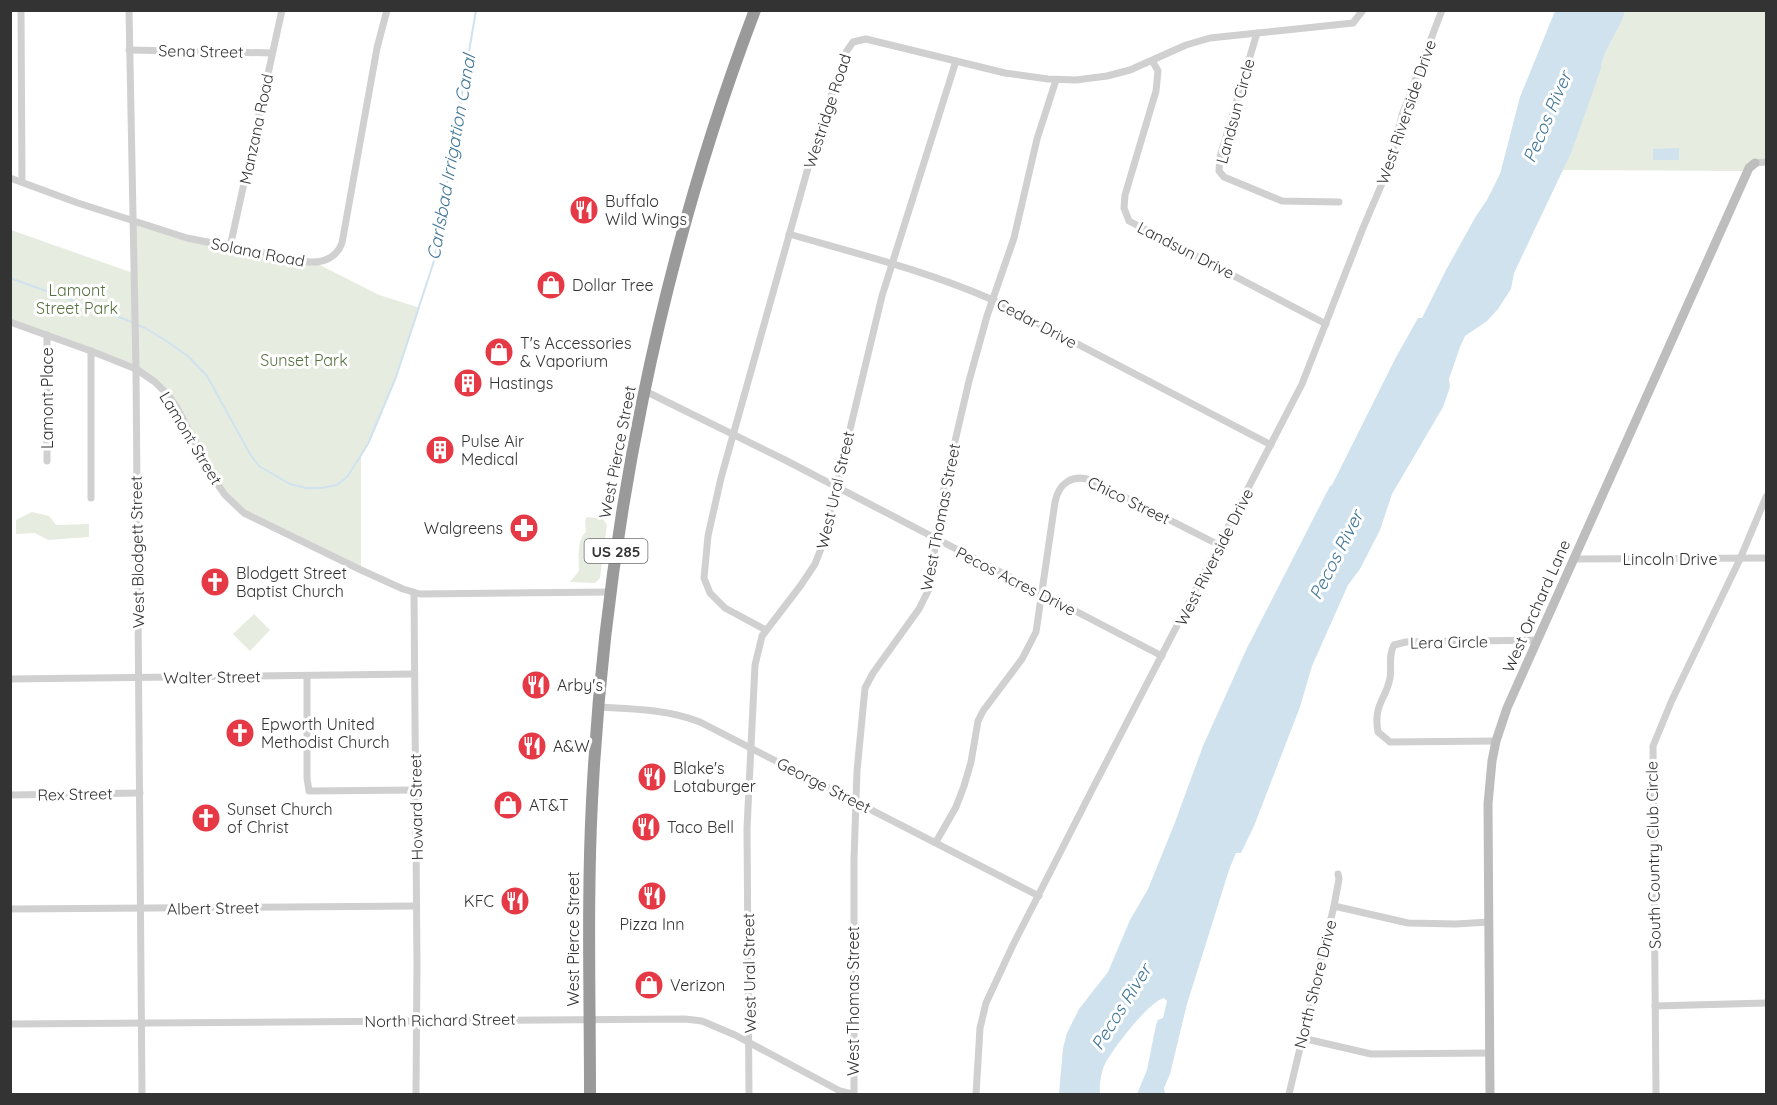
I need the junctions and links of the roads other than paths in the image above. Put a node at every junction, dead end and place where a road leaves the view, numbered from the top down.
1 (21, 10) edge
2 (129, 10) edge
3 (282, 10) edge
4 (387, 10) edge
5 (755, 10) edge
6 (1363, 10) edge
7 (1442, 10) edge
8 (1257, 33) junction
9 (129, 50) junction
10 (273, 53) junction
11 (956, 61) junction
12 (1153, 62) junction
13 (1056, 80) junction
14 (1767, 162) edge
15 (1755, 163) joint
16 (10, 178) edge
17 (22, 182) junction
18 (1339, 202) dead end
19 (132, 219) junction
20 (789, 234) junction
21 (230, 248) junction
22 (893, 264) junction
23 (993, 300) junction
24 (10, 322) edge
25 (1326, 324) junction
26 (47, 335) junction
27 (91, 351) junction
28 (136, 369) junction
29 (645, 391) junction
30 (733, 434) junction
31 (1271, 445) junction
32 (47, 461) dead end
33 (836, 487) junction
34 (1767, 497) edge
35 (91, 498) dead end
36 (937, 540) junction
37 (1219, 545) junction
38 (1767, 558) edge
39 (1740, 559) junction
40 (1573, 560) junction
41 (414, 592) junction
42 (610, 592) junction
43 (1042, 594) junction
44 (766, 630) junction
45 (1538, 640) junction
46 (1162, 656) junction
47 (414, 674) junction
48 (307, 676) junction
49 (138, 678) junction
50 (10, 679) edge
51 (598, 707) junction
52 (1496, 741) junction
53 (751, 748) junction
54 (416, 790) junction
55 (140, 793) junction
56 (10, 795) edge
57 (856, 801) junction
58 (936, 842) junction
59 (1338, 874) dead end
60 (1039, 896) junction
61 (416, 906) junction
62 (1334, 906) junction
63 (141, 908) junction
64 (10, 909) edge
65 (1489, 922) junction
66 (1767, 1003) edge
67 (1655, 1006) junction
68 (590, 1019) junction
69 (418, 1021) junction
70 (142, 1023) junction
71 (10, 1024) edge
72 (1302, 1038) junction
73 (749, 1042) junction
74 (1490, 1053) junction
75 (142, 1095) edge
76 (416, 1095) edge
77 (590, 1095) edge
78 (749, 1095) edge
79 (853, 1095) edge
80 (975, 1095) edge
81 (1288, 1095) edge
82 (1490, 1095) edge
83 (1656, 1095) edge

1 - 17 street
2 - 9 street, West Blodgett Street
3 - 10 street, Manzana Road
4 - 21 street, Solana Road
5 - 29 highway, West Pierce Street / US 285
6 - 8 street, Westridge Road
7 - 25 street, West Riverside Drive
8 - 12 street, Westridge Road
8 - 18 street, Landsun Circle
9 - 10 street, Sena Street
9 - 19 street, West Blodgett Street
10 - 21 street, Manzana Road
11 - 13 street, Westridge Road
11 - 20 street, Westridge Road
11 - 22 street, West Ural Street
12 - 13 street, Westridge Road
12 - 25 street, Landsun Drive
13 - 23 street, West Thomas Street
14 - 15 street
15 - 40 street, West Orchard Lane
16 - 17 street, Solana Road
17 - 19 street, Solana Road
19 - 21 street, Solana Road
19 - 28 street, West Blodgett Street
20 - 22 street, Cedar Drive
20 - 30 street, Westridge Road
22 - 23 street, Cedar Drive
22 - 33 street, West Ural Street
23 - 31 street, Cedar Drive
23 - 36 street, West Thomas Street
24 - 26 street, Lamont Street
25 - 31 street, West Riverside Drive
26 - 27 street, Lamont Street
26 - 32 street, Lamont Place
27 - 28 street, Lamont Street
27 - 35 street
28 - 41 street, Lamont Street
28 - 49 street, West Blodgett Street
29 - 30 street, Pecos Acres Drive
29 - 42 highway, West Pierce Street / US 285
30 - 33 street, Pecos Acres Drive
30 - 44 street, Westridge Road
31 - 37 street, West Riverside Drive
33 - 36 street, Pecos Acres Drive
33 - 44 street, West Ural Street
34 - 39 street, South Country Club Circle
36 - 43 street, Pecos Acres Drive
36 - 57 street, West Thomas Street
37 - 43 street, Chico Street
37 - 46 street, West Riverside Drive
38 - 39 street, Lincoln Drive
39 - 40 street, Lincoln Drive
39 - 67 street, South Country Club Circle
40 - 45 street, West Orchard Lane
41 - 42 street, Lamont Street
41 - 47 street, Howard Street
42 - 51 highway, West Pierce Street / US 285
43 - 46 street, Pecos Acres Drive
43 - 58 street, Chico Street
44 - 53 street, West Ural Street
45 - 52 street, West Orchard Lane
45 - 52 street, Lera Circle
46 - 60 street, West Riverside Drive
47 - 48 street, Walter Street
47 - 54 street, Howard Street
48 - 49 street, Walter Street
48 - 54 street
49 - 50 street, Walter Street
49 - 55 street, West Blodgett Street
51 - 53 street, George Street
51 - 68 highway, West Pierce Street / US 285
52 - 65 street, West Orchard Lane
53 - 57 street, George Street
53 - 73 street, West Ural Street
54 - 61 street, Howard Street
55 - 56 street, Rex Street
55 - 63 street, West Blodgett Street
57 - 58 street, George Street
57 - 79 street, West Thomas Street
58 - 60 street, George Street
59 - 62 street, North Shore Drive
60 - 80 street, West Riverside Drive
61 - 63 street, Albert Street
61 - 69 street, Howard Street
62 - 65 street
62 - 72 street, North Shore Drive
63 - 64 street, Albert Street
63 - 70 street, West Blodgett Street
65 - 74 street, West Orchard Lane
66 - 67 street
67 - 83 street, South Country Club Circle
68 - 69 street, North Richard Street
68 - 73 street, North Richard Street
68 - 77 highway, West Pierce Street / US 285
69 - 70 street, North Richard Street
69 - 76 street, Howard Street
70 - 71 street, North Richard Street
70 - 75 street, West Blodgett Street
72 - 74 street
72 - 81 street, North Shore Drive
73 - 78 street, West Ural Street
73 - 79 street, North Richard Street
74 - 82 street, West Orchard Lane

